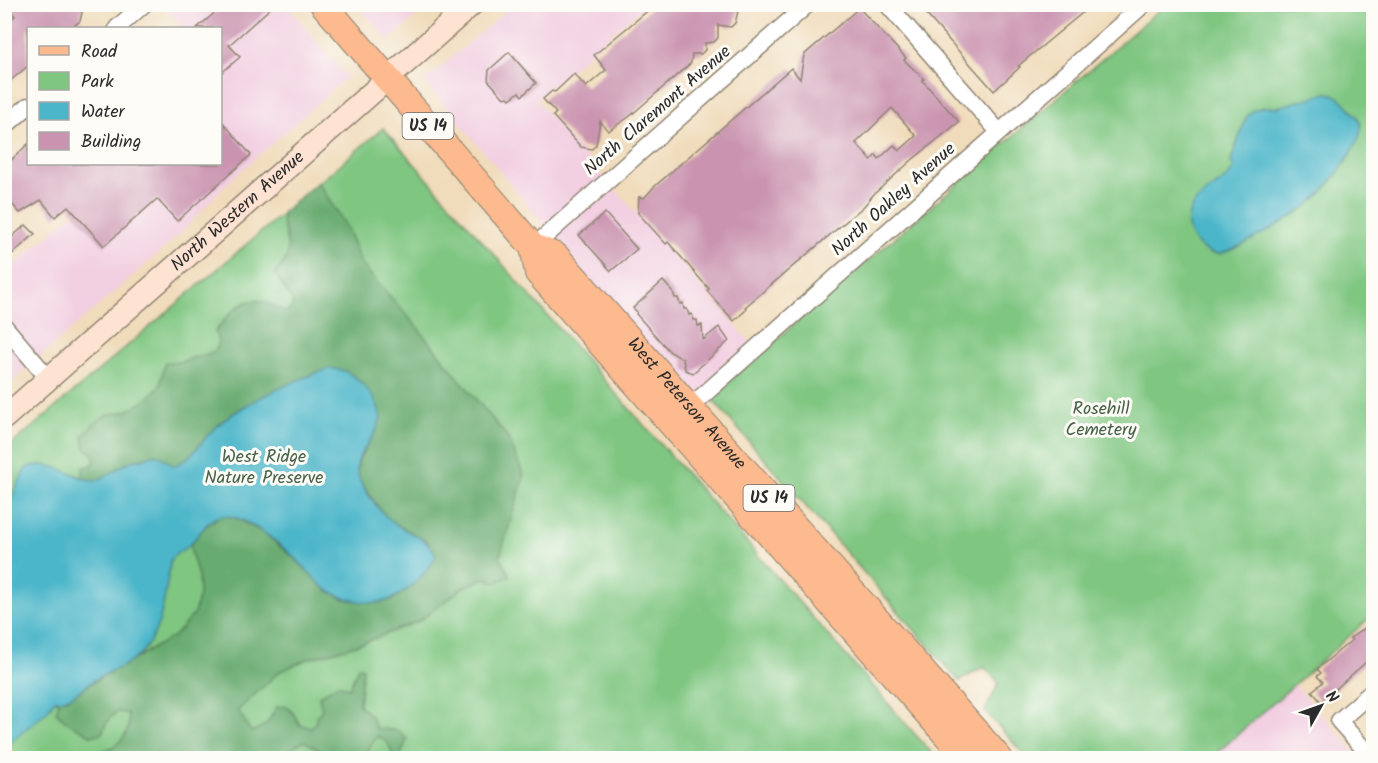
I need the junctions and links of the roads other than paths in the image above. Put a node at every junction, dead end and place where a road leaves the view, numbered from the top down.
1 (144, 4) edge
2 (323, 4) edge
3 (472, 4) edge
4 (808, 4) edge
5 (887, 4) edge
6 (1144, 4) edge
7 (118, 27) edge
8 (387, 80) junction
9 (27, 107) edge
10 (4, 127) edge
11 (999, 132) junction
12 (533, 247) junction
13 (4, 326) edge
14 (49, 379) junction
15 (689, 407) junction
16 (4, 418) edge
17 (670, 424) junction
18 (1374, 690) edge
19 (967, 759) edge
20 (999, 759) edge
21 (1372, 759) edge

1 - 7 street
2 - 8 main road, West Peterson Avenue / US 14
3 - 8 main road, North Western Avenue
4 - 12 street, North Claremont Avenue
5 - 11 street
6 - 11 street, North Oakley Avenue
8 - 12 main road, West Peterson Avenue / US 14
8 - 14 main road, North Western Avenue
9 - 10 street
11 - 15 street, North Oakley Avenue
12 - 15 main road, West Peterson Avenue / US 14
12 - 17 main road, West Peterson Avenue / US 14
13 - 14 street
14 - 16 main road, North Western Avenue
15 - 17 street, North Oakley Avenue
15 - 20 main road, West Peterson Avenue / US 14
17 - 19 main road, West Peterson Avenue / US 14
18 - 21 street

